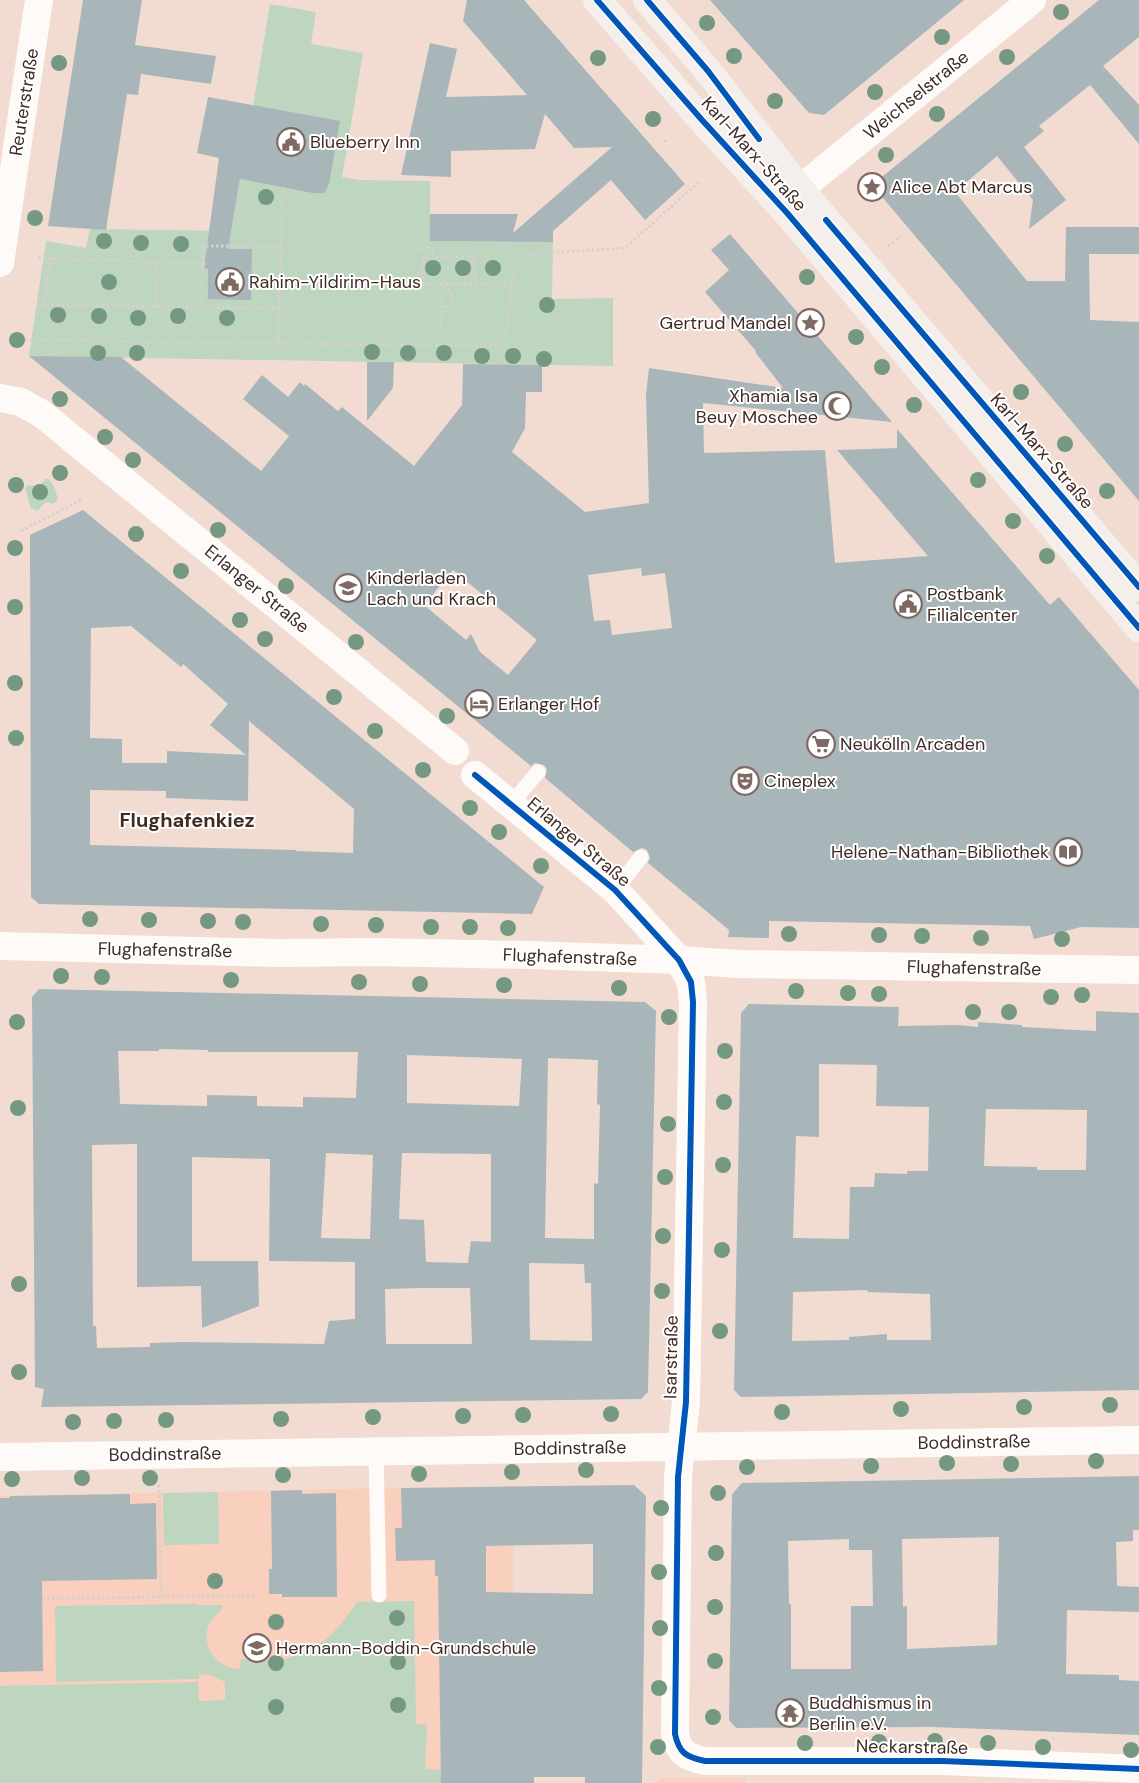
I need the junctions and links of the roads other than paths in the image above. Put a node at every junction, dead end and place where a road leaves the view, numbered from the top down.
1 (39, 0) edge
2 (597, 0) edge
3 (647, 0) edge
4 (1032, 0) edge
5 (791, 198) junction
6 (0, 263) edge
7 (0, 398) edge
8 (1139, 587) edge
9 (1139, 628) edge
10 (538, 772) dead end
11 (511, 804) junction
12 (641, 858) dead end
13 (615, 890) junction
14 (0, 946) edge
15 (679, 960) junction
16 (1139, 970) edge
17 (1139, 1440) edge
18 (681, 1447) junction
19 (376, 1451) junction
20 (0, 1457) edge
21 (379, 1595) dead end
22 (686, 1755) joint
23 (1139, 1769) edge

1 - 6 street, Reuterstraße
2 - 5 main road, Karl-Marx-Straße
3 - 5 main road, Karl-Marx-Straße
4 - 5 street, Weichselstraße
5 - 8 main road, Karl-Marx-Straße
5 - 9 main road, Karl-Marx-Straße
7 - 11 street, Erlanger Straße
10 - 11 lane
11 - 13 street, Erlanger Straße
12 - 13 lane
13 - 15 street, Erlanger Straße
14 - 15 street, Flughafenstraße
15 - 16 street, Flughafenstraße
15 - 18 street, Isarstraße
17 - 18 street, Boddinstraße
18 - 19 street, Boddinstraße
18 - 22 street, Isarstraße
19 - 20 street, Boddinstraße
19 - 21 lane
22 - 23 street, Neckarstraße

